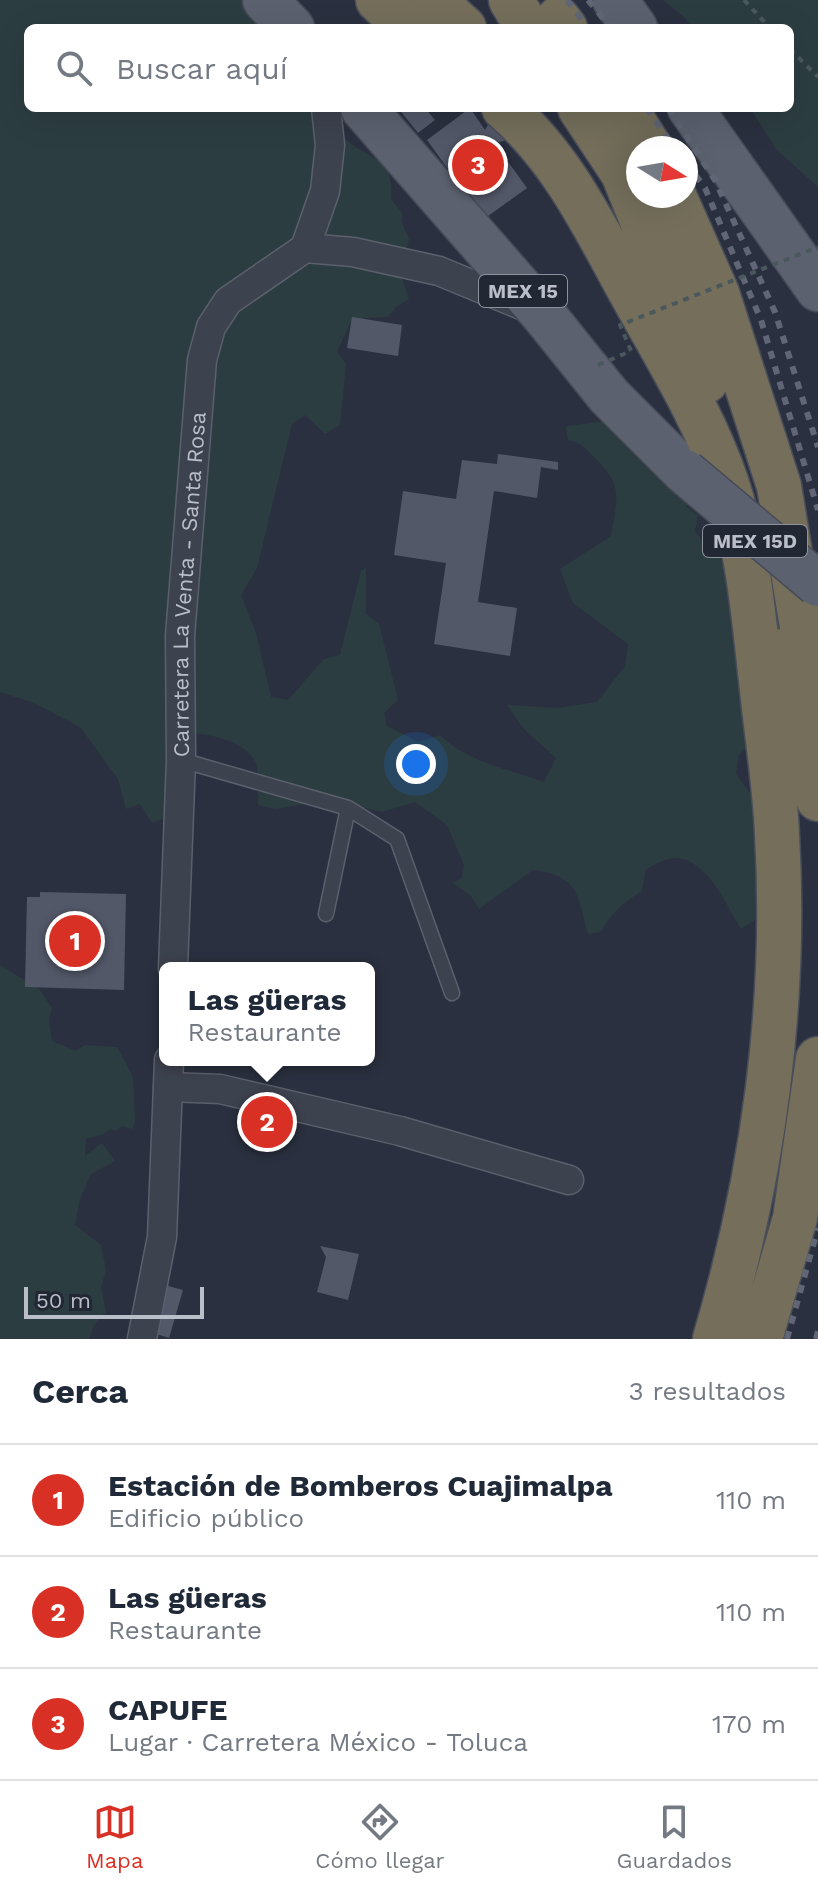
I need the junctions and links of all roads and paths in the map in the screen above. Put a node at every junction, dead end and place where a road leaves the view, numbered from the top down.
1 (265, 0) edge
2 (378, 0) edge
3 (433, 0) edge
4 (450, 0) edge
5 (511, 0) edge
6 (615, 0) edge
7 (744, 0) edge
8 (547, 15) edge
9 (288, 24) edge
10 (404, 24) edge
11 (460, 24) edge
12 (469, 24) edge
13 (632, 24) edge
14 (766, 24) edge
15 (794, 53) edge
16 (818, 77) edge
17 (326, 112) edge
18 (366, 112) edge
19 (508, 112) edge
20 (540, 112) edge
21 (583, 112) edge
22 (628, 112) edge
23 (693, 112) edge
24 (642, 136) edge
25 (679, 208) edge
26 (818, 247) edge
27 (305, 248) junction
28 (818, 289) edge
29 (669, 290) junction
30 (543, 314) junction
31 (598, 365) dead end
32 (818, 584) edge
33 (181, 760) junction
34 (818, 762) edge
35 (818, 799) edge
36 (348, 808) junction
37 (326, 914) dead end
38 (173, 962) edge
39 (452, 993) dead end
40 (818, 1059) edge
41 (169, 1074) edge
42 (814, 1111) edge
43 (569, 1180) dead end
44 (142, 1339) edge
45 (715, 1339) edge
46 (760, 1339) edge

1 - 9 main road
2 - 10 highway
3 - 11 highway
4 - 12 highway
5 - 8 highway
6 - 13 main road
7 - 14 path
15 - 16 path
17 - 27 street
18 - 30 main road, MEX 15
19 - 45 highway, MEX 15D
20 - 29 highway
21 - 29 highway
22 - 24 highway
23 - 28 main road
25 - 34 highway, MEX 15D
26 - 31 path, bridge
27 - 30 street
27 - 33 street, Carretera La Venta - Santa Rosa
29 - 35 highway, MEX 15D
30 - 32 main road, MEX 15, bridge
33 - 36 lane
33 - 38 street, Carretera La Venta - Santa Rosa
36 - 37 lane
36 - 39 lane
40 - 42 highway
41 - 43 street
41 - 44 street
42 - 46 highway

